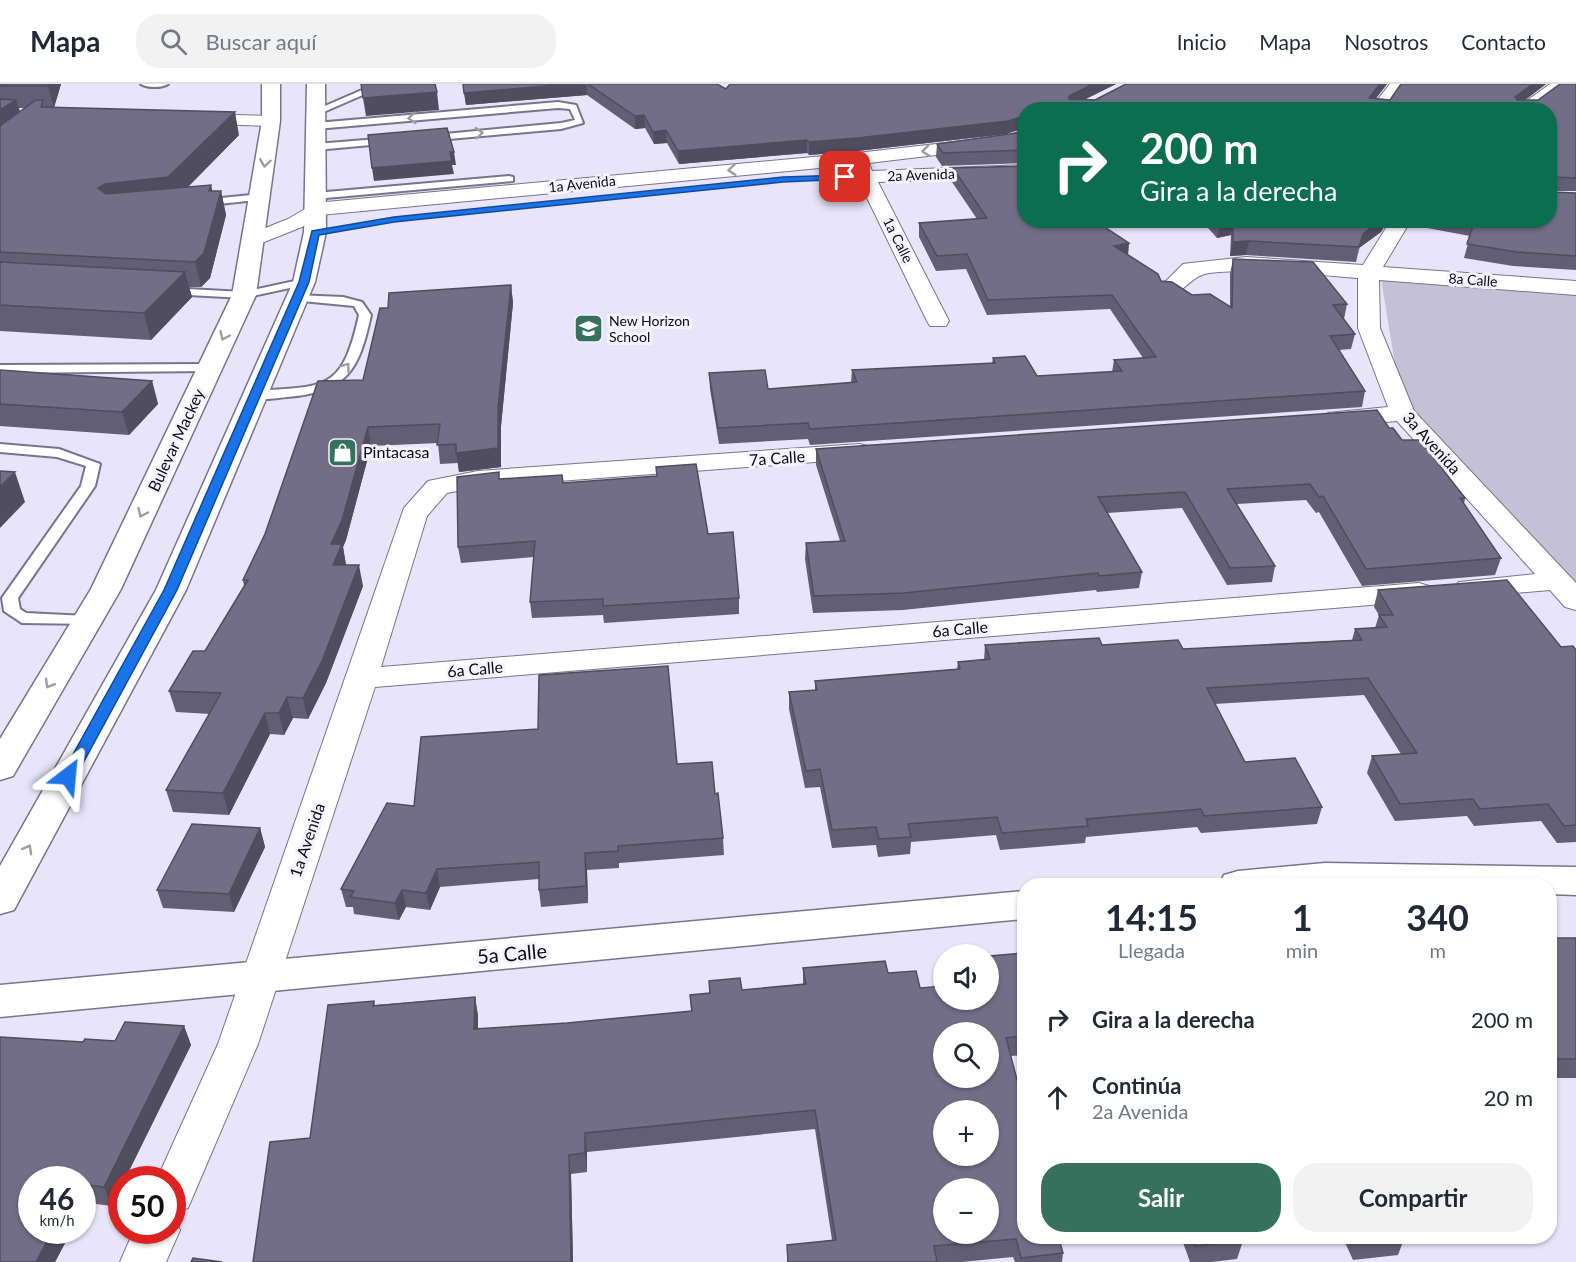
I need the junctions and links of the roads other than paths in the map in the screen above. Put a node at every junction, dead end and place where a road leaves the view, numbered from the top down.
1 (146, 84) edge
2 (164, 84) edge
3 (271, 84) edge
4 (384, 84) edge
5 (1399, 84) edge
6 (1560, 84) edge
7 (319, 85) edge
8 (1384, 102) edge
9 (1534, 102) edge
10 (180, 119) edge
11 (316, 119) junction
12 (271, 121) junction
13 (421, 138) edge
14 (1017, 138) edge
15 (398, 140) edge
16 (986, 144) junction
17 (316, 147) junction
18 (862, 168) junction
19 (1015, 171) edge
20 (762, 174) junction
21 (643, 178) junction
22 (509, 179) dead end
23 (260, 197) junction
24 (585, 201) junction
25 (191, 204) edge
26 (388, 212) junction
27 (320, 217) junction
28 (367, 224) dead end
29 (1396, 228) edge
30 (252, 240) junction
31 (1370, 273) junction
32 (1576, 288) edge
33 (1170, 289) edge
34 (155, 290) edge
35 (300, 290) junction
36 (244, 295) junction
37 (938, 321) dead end
38 (209, 368) junction
39 (0, 369) edge
40 (254, 395) junction
41 (1403, 413) junction
42 (1315, 419) edge
43 (0, 448) edge
44 (885, 450) edge
45 (438, 487) joint
46 (1567, 591) edge
47 (87, 621) junction
48 (362, 678) junction
49 (0, 768) edge
50 (1314, 878) edge
51 (1388, 878) edge
52 (1557, 881) edge
53 (1576, 881) edge
54 (0, 900) edge
55 (1017, 906) edge
56 (261, 977) junction
57 (0, 1001) edge
58 (184, 1166) edge
59 (151, 1244) edge
60 (143, 1262) edge

1 - 2 lane
3 - 12 main road, Bulevar Mackey
4 - 11 lane
5 - 8 street
6 - 9 street
7 - 11 main road
10 - 12 street
13 -> 11 lane
11 - 17 main road
12 -> 23 main road, Bulevar Mackey
14 - 16 street
15 - 17 lane
16 -> 18 street
16 - 19 street
17 - 27 main road
18 - 19 street, 2a Avenida
18 - 20 street, 2a Avenida
18 - 37 street, 1a Calle
20 -> 21 street, 1a Avenida
20 - 24 street, 2a Avenida
21 - 24 street
21 - 26 street, 1a Avenida
22 - 27 lane
23 - 25 lane
23 - 30 main road, Bulevar Mackey
24 - 26 street, 2a Avenida
26 - 27 street
26 - 28 street
27 - 30 street
27 - 35 main road
29 - 31 street, 3a Avenida
30 - 36 main road, Bulevar Mackey
31 - 32 street, 8a Calle
31 - 33 street, 8a Calle
31 - 41 street, 3a Avenida
34 - 36 lane
35 - 36 lane
35 - 40 main road
40 -> 35 lane
36 -> 38 main road, Bulevar Mackey
38 - 39 lane
38 -> 47 main road, Bulevar Mackey
54 -> 40 main road
41 - 42 street
41 - 46 street, 3a Avenida
43 - 47 lane
44 - 45 street, 7a Calle
45 - 48 street, 1a Avenida
46 - 48 street, 6a Calle
47 -> 49 main road, Bulevar Mackey
48 - 56 street, 1a Avenida
50 - 51 main road
52 - 53 main road
55 - 56 main road, 5a Calle
56 - 57 main road, 5a Calle
56 - 58 street, 1a Avenida
59 - 60 street

